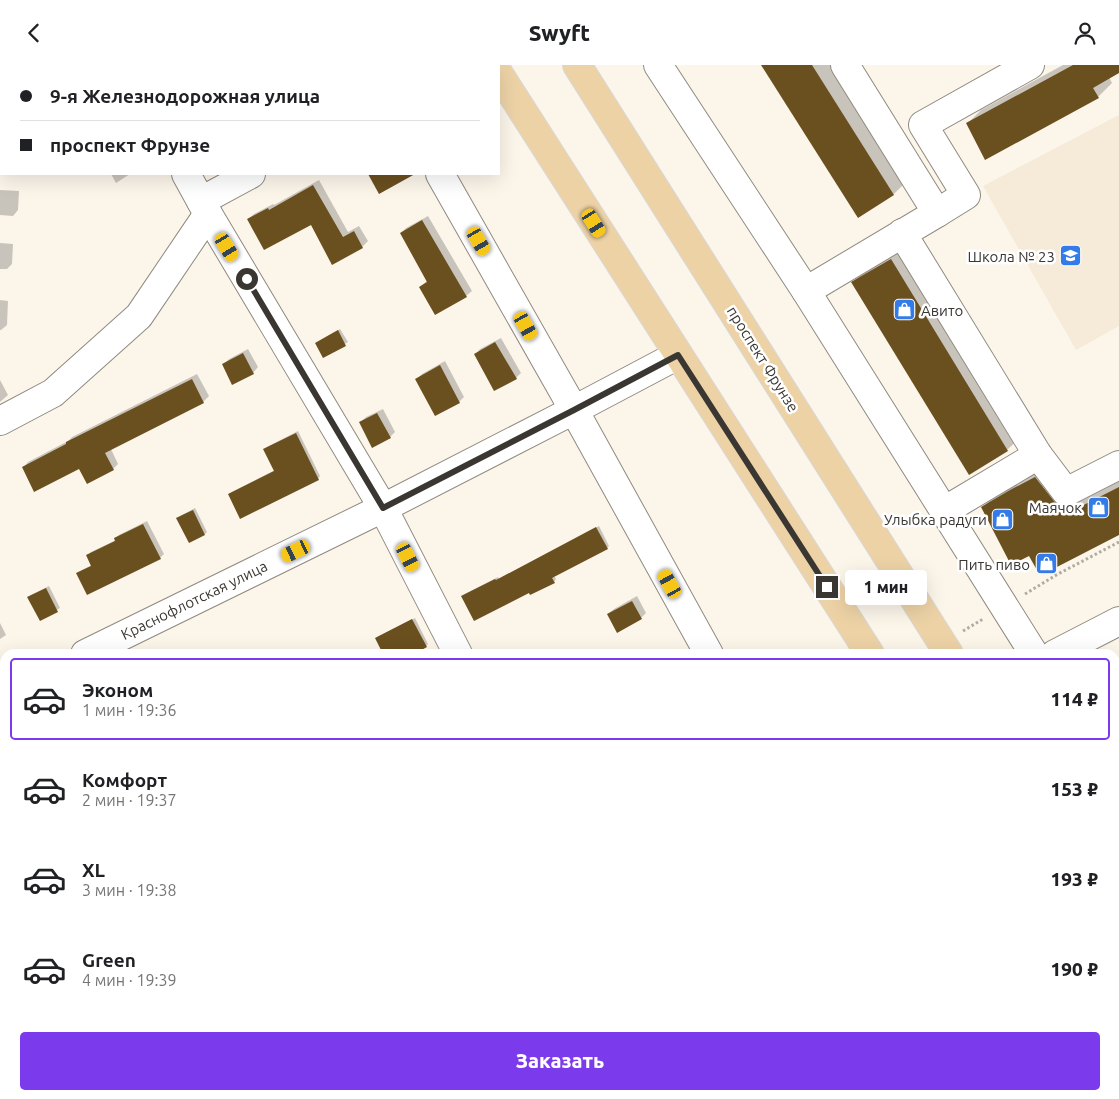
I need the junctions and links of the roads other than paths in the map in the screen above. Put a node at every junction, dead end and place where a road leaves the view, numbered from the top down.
1 (576, 65) edge
2 (658, 65) edge
3 (845, 65) edge
4 (1030, 65) edge
5 (500, 76) edge
6 (187, 175) edge
7 (250, 175) edge
8 (441, 175) edge
9 (204, 208) junction
10 (937, 213) junction
11 (902, 233) junction
12 (806, 291) junction
13 (678, 355) junction
14 (574, 410) junction
15 (0, 421) edge
16 (1038, 455) junction
17 (1119, 465) edge
18 (383, 508) junction
19 (944, 511) junction
20 (1119, 621) edge
21 (94, 649) edge
22 (455, 649) edge
23 (706, 649) edge
24 (867, 649) edge
25 (946, 649) edge
26 (1031, 649) edge
27 (1065, 649) edge

1 - 25 main road, проспект Фрунзе
2 - 12 street
3 - 10 street
4 - 10 street
5 - 13 main road
6 - 9 street
7 - 9 street
8 - 14 street
9 - 15 street
9 - 18 street
10 - 11 street
11 - 12 street
11 - 16 street
12 - 19 street
13 - 14 street, Краснофлотская улица
13 - 24 main road
14 - 18 street, Краснофлотская улица
14 - 23 street
16 - 17 street
16 - 19 street
18 - 21 street, Краснофлотская улица
18 - 22 street
19 - 26 street
20 - 27 street

